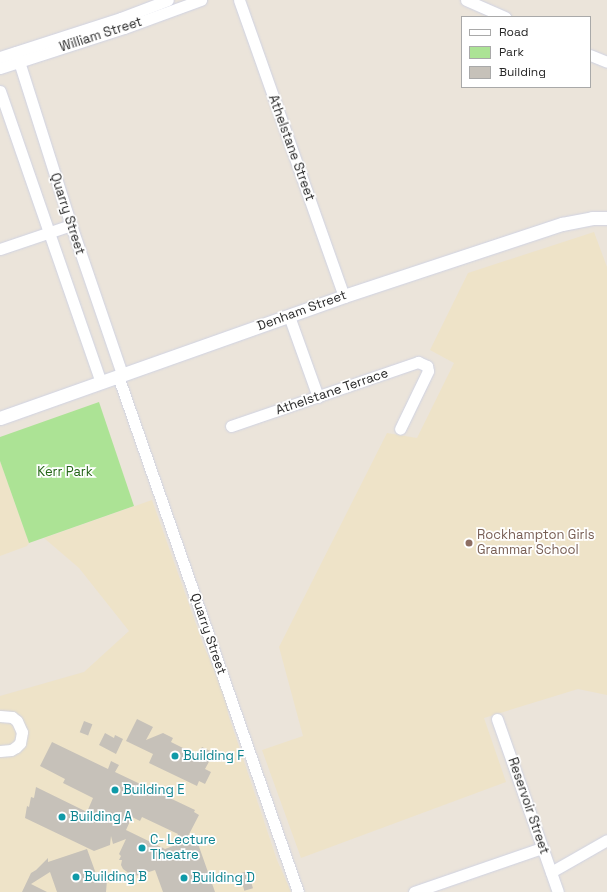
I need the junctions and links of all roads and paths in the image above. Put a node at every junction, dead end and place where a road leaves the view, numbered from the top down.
1 (168, 0) edge
2 (201, 0) edge
3 (239, 0) edge
4 (466, 0) edge
5 (502, 16) edge
6 (591, 55) edge
7 (17, 57) junction
8 (0, 58) edge
9 (607, 62) edge
10 (0, 68) edge
11 (0, 91) edge
12 (607, 218) edge
13 (71, 225) junction
14 (50, 232) junction
15 (0, 249) edge
16 (344, 296) junction
17 (289, 316) junction
18 (120, 376) junction
19 (101, 382) junction
20 (318, 397) junction
21 (0, 418) edge
22 (231, 426) dead end
23 (400, 429) dead end
24 (0, 716) edge
25 (497, 719) dead end
26 (2, 753) edge
27 (607, 840) edge
28 (542, 848) junction
29 (551, 872) junction
30 (298, 892) edge
31 (414, 892) edge
32 (558, 892) edge

1 - 7 street, William Street
2 - 7 street, William Street
3 - 16 street, Athelstane Street
4 - 5 street
6 - 9 street
7 - 8 street, William Street
7 - 10 street, William Street
7 - 13 street, Quarry Street
11 - 14 street, Quarry Street
12 - 16 street, Denham Street
13 - 14 street
13 - 18 street, Quarry Street
14 - 15 street
14 - 19 street, Quarry Street
16 - 17 street, Denham Street
17 - 18 street, Denham Street
17 - 20 street
18 - 19 street, Denham Street
18 - 30 street, Quarry Street
19 - 21 street, Denham Street
20 - 22 street, Athelstane Terrace
20 - 23 street, Athelstane Terrace
24 - 26 street
25 - 28 street, Reservoir Street
27 - 29 street
28 - 29 street, Reservoir Street
28 - 31 street
29 - 32 street, Reservoir Street

